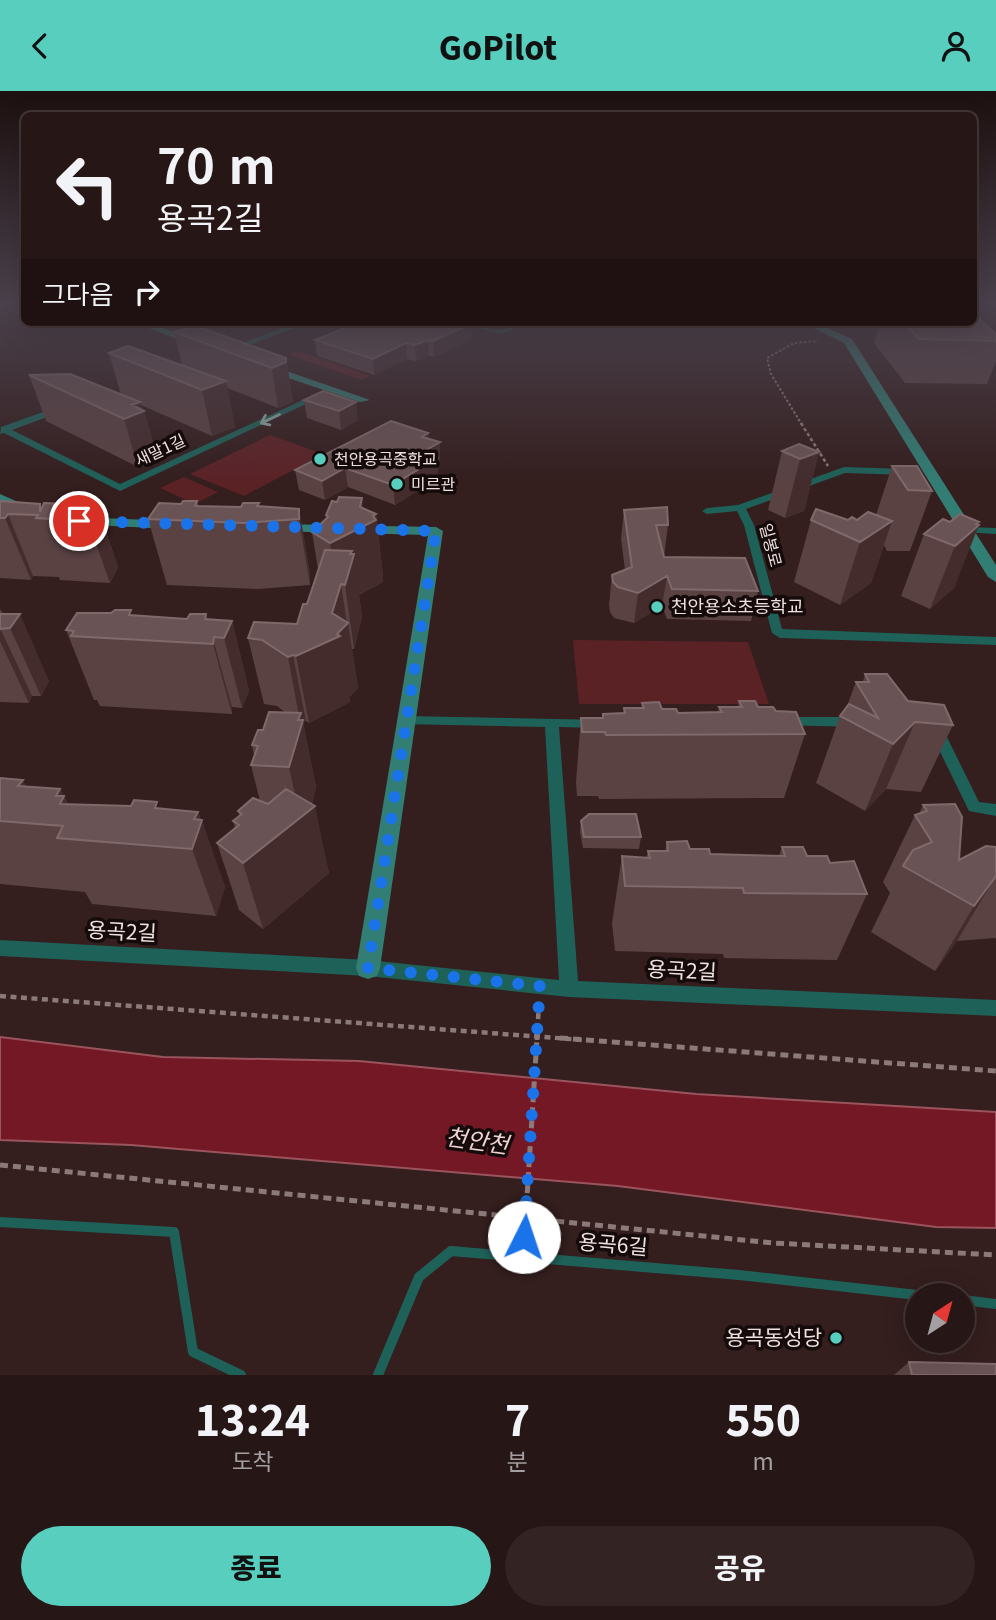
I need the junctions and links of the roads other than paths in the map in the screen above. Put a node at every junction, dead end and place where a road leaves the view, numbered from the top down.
1 (862, 364) edge
2 (258, 365) edge
3 (332, 390) junction
4 (364, 400) dead end
5 (69, 406) edge
6 (2, 430) edge
7 (931, 473) junction
8 (0, 498) edge
9 (740, 508) junction
10 (707, 511) dead end
11 (185, 526) edge
12 (266, 527) dead end
13 (967, 530) junction
14 (996, 531) edge
15 (996, 577) edge
16 (996, 641) edge
17 (406, 721) junction
18 (774, 722) edge
19 (871, 722) edge
20 (926, 722) edge
21 (552, 723) junction
22 (608, 723) edge
23 (996, 810) edge
24 (0, 948) edge
25 (368, 968) junction
26 (569, 989) junction
27 (996, 1008) edge
28 (0, 1222) edge
29 (905, 1294) edge
30 (975, 1302) edge
31 (996, 1304) edge
32 (241, 1375) edge
33 (379, 1375) edge

1 - 7 street
2 - 3 street
3 - 4 street
3 -> 6 street, 새말1길
5 - 6 street, 새말1길
7 - 9 street, 일봉로
7 - 13 street
8 - 11 street
9 - 10 street
9 - 16 street, 일봉로
12 - 17 street
13 - 14 street
13 - 15 street
17 - 21 street
17 - 25 street
18 - 19 street
20 - 23 street
21 - 22 street
21 - 26 street
24 - 25 street, 용곡2길
25 - 26 street, 용곡2길
26 - 27 street, 용곡2길
28 - 32 lane
29 - 33 lane, 용곡6길
30 - 31 lane

